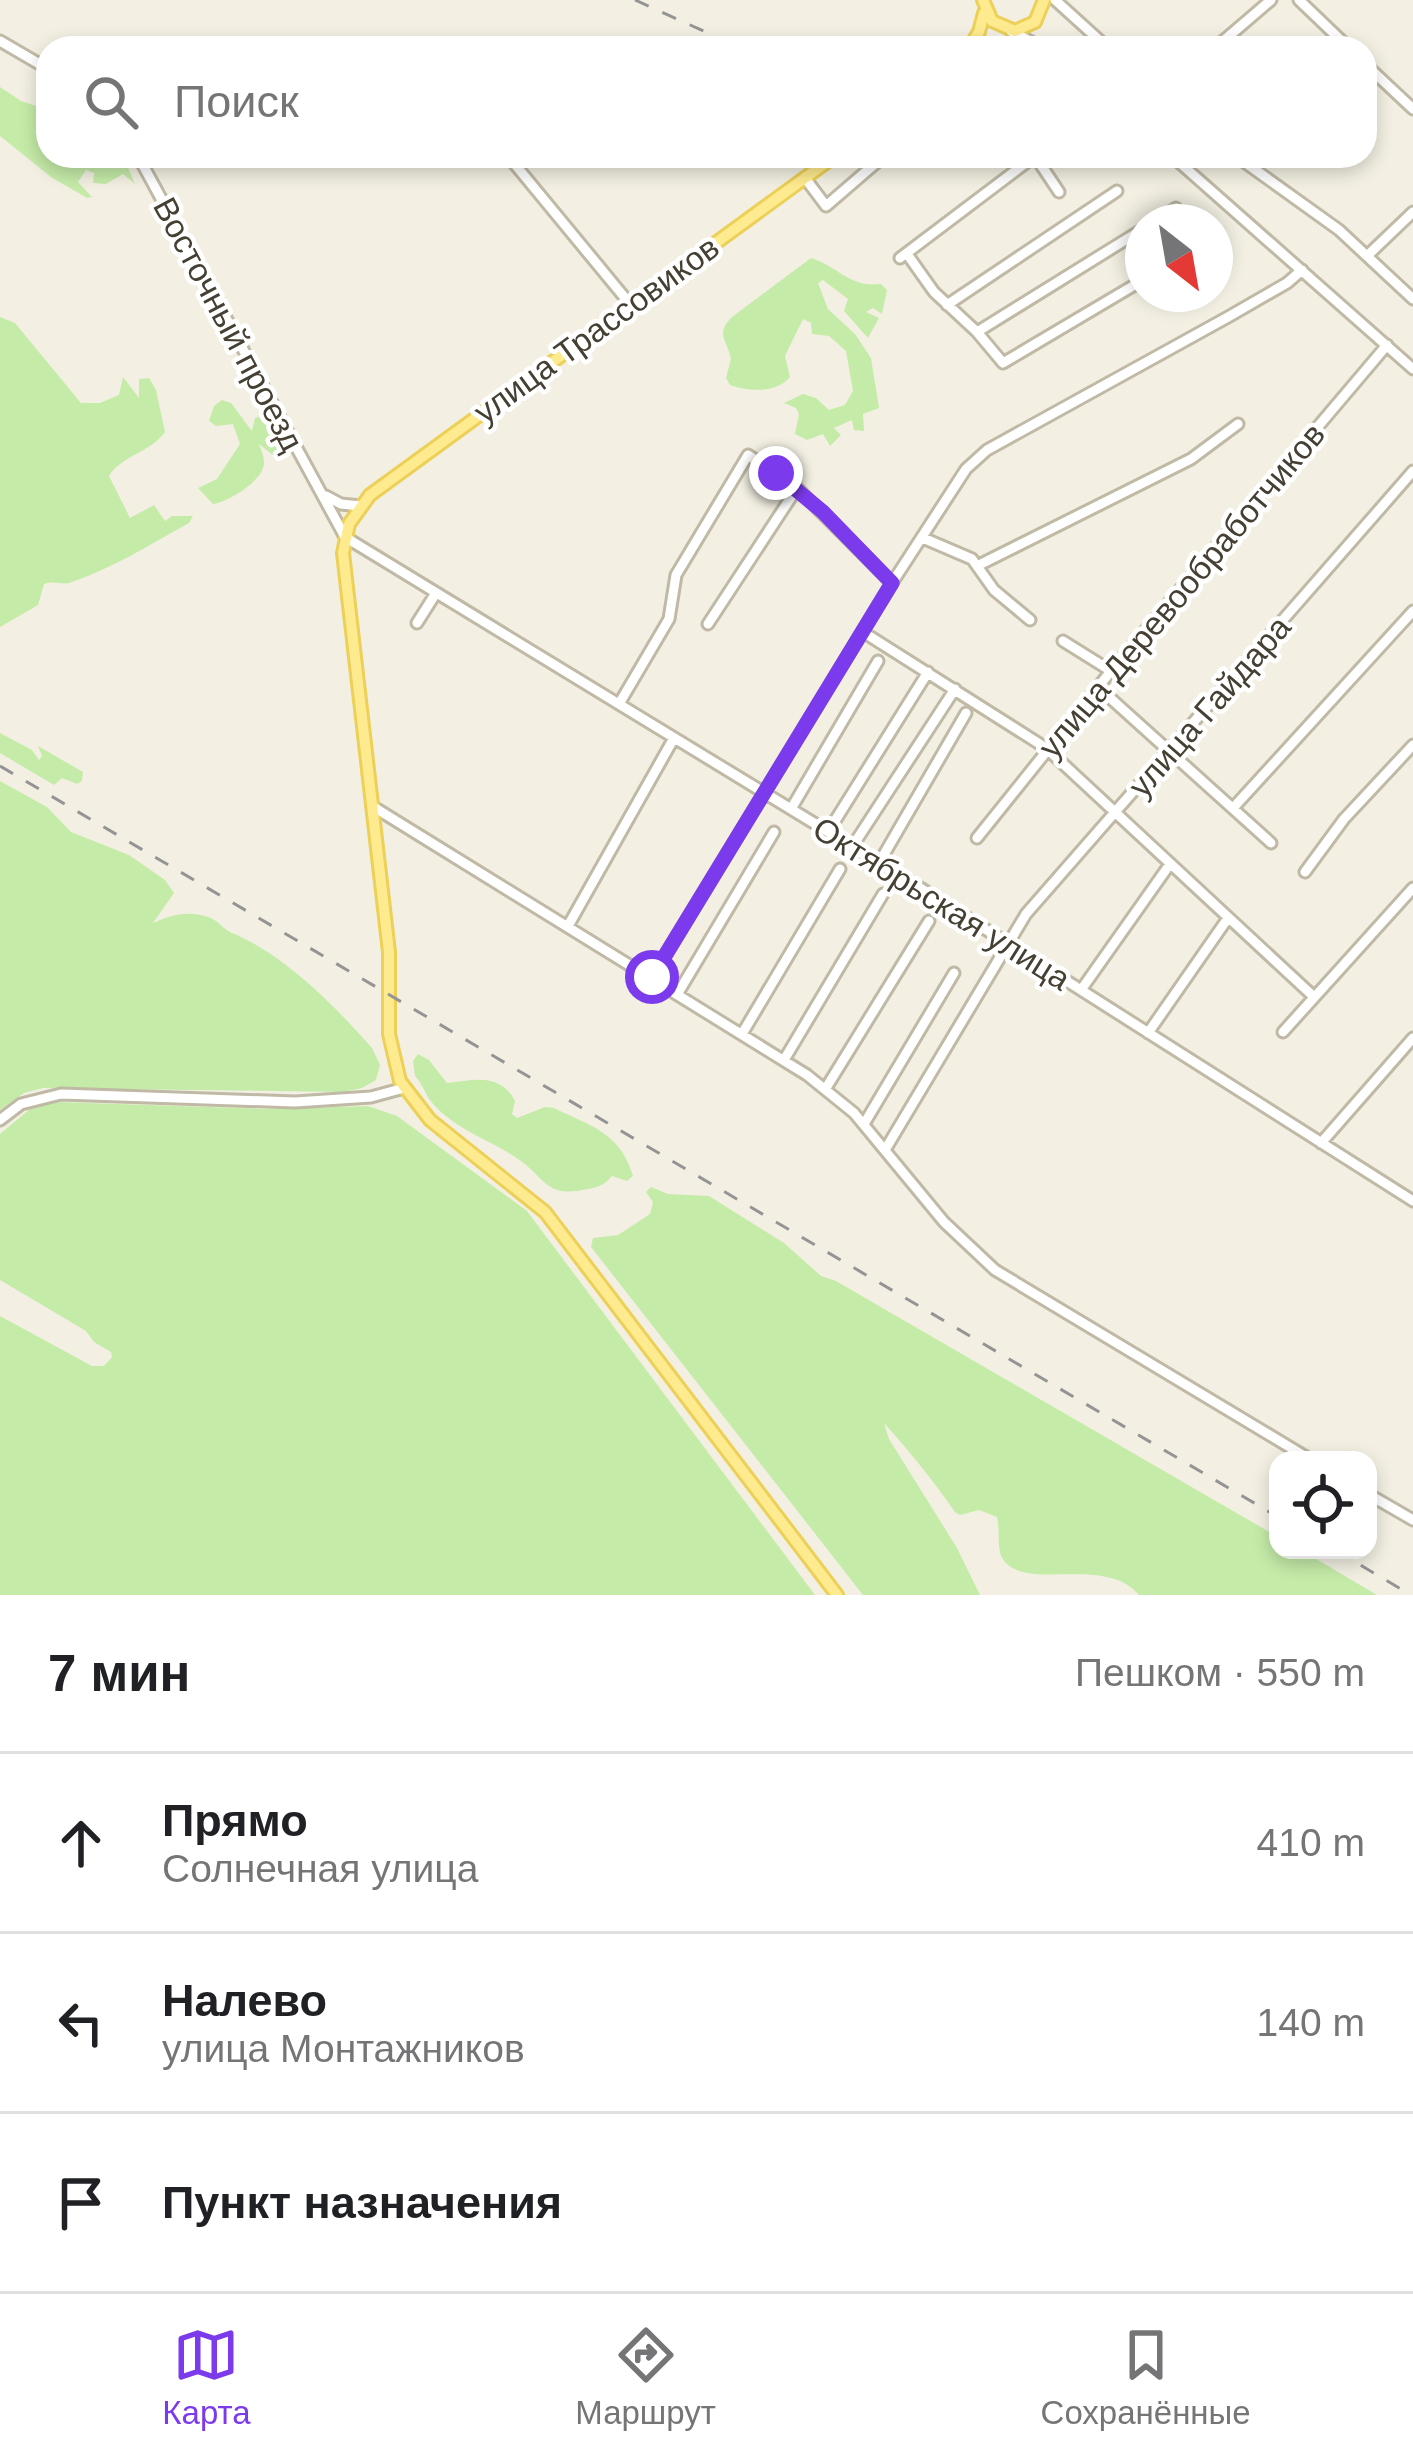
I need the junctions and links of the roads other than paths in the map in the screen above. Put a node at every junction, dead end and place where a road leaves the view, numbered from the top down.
1 (1044, 0) edge
2 (1055, 0) edge
3 (1271, 0) edge
4 (1299, 0) edge
5 (983, 2) edge
6 (1068, 13) junction
7 (1038, 18) junction
8 (1008, 30) junction
9 (976, 36) edge
10 (985, 36) edge
11 (1020, 36) edge
12 (1036, 36) edge
13 (1094, 36) edge
14 (1230, 36) edge
15 (1336, 36) edge
16 (0, 41) edge
17 (36, 62) edge
18 (1377, 75) edge
19 (1413, 109) edge
20 (145, 168) edge
21 (518, 168) edge
22 (819, 168) edge
23 (870, 168) edge
24 (1019, 168) edge
25 (1043, 168) edge
26 (1186, 168) edge
27 (1254, 168) edge
28 (805, 178) junction
29 (1117, 191) dead end
30 (1059, 192) dead end
31 (1413, 212) edge
32 (1125, 240) edge
33 (1368, 255) junction
34 (1302, 270) junction
35 (1125, 291) edge
36 (1413, 299) edge
37 (630, 304) junction
38 (947, 305) junction
39 (977, 332) junction
40 (1387, 345) junction
41 (1413, 369) edge
42 (1238, 424) dead end
43 (1413, 471) edge
44 (797, 488) junction
45 (321, 493) junction
46 (359, 506) junction
47 (345, 537) junction
48 (923, 538) junction
49 (980, 565) junction
50 (892, 583) junction
51 (436, 592) junction
52 (1413, 611) edge
53 (1030, 620) dead end
54 (417, 623) dead end
55 (708, 624) dead end
56 (863, 632) junction
57 (1063, 641) dead end
58 (878, 661) dead end
59 (1111, 671) junction
60 (928, 673) junction
61 (1098, 687) junction
62 (955, 689) junction
63 (619, 704) junction
64 (966, 712) dead end
65 (674, 738) junction
66 (1413, 746) edge
67 (1046, 748) junction
68 (1171, 752) junction
69 (764, 793) junction
70 (372, 806) junction
71 (1234, 807) junction
72 (791, 809) junction
73 (1115, 814) junction
74 (774, 832) dead end
75 (828, 832) junction
76 (977, 838) dead end
77 (1271, 843) dead end
78 (852, 847) junction
79 (880, 863) junction
80 (1170, 864) junction
81 (840, 869) dead end
82 (1305, 872) dead end
83 (1413, 888) edge
84 (884, 894) dead end
85 (1228, 918) junction
86 (929, 921) dead end
87 (568, 926) junction
88 (1007, 943) junction
89 (955, 973) dead end
90 (652, 977) junction
91 (1081, 990) junction
92 (678, 993) junction
93 (1313, 996) junction
94 (1283, 1032) dead end
95 (1148, 1033) junction
96 (742, 1034) junction
97 (1413, 1039) edge
98 (784, 1060) junction
99 (404, 1088) junction
100 (826, 1088) junction
101 (0, 1120) edge
102 (864, 1124) junction
103 (1322, 1143) junction
104 (885, 1150) junction
105 (1410, 1195) edge
106 (1296, 1451) edge
107 (1377, 1499) edge
108 (1413, 1520) edge
109 (838, 1595) edge

1 - 7 main road
2 - 6 street
3 - 14 street
4 - 15 street
5 - 8 main road
5 - 9 main road
6 - 7 street
6 - 13 street
7 - 8 main road
7 - 12 street
8 - 10 main road
8 - 11 street
16 - 17 street
18 - 19 street
20 - 45 street, Восточный проезд
21 - 37 street
22 - 28 main road, улица Трассовиков
23 - 28 street
24 - 38 street
25 - 30 street
26 - 34 street
27 - 33 street
28 - 37 main road, улица Трассовиков
29 - 38 street
31 - 33 street
32 - 39 street
33 - 36 street
34 - 40 street
34 - 48 street
35 - 39 street
37 - 46 main road, улица Трассовиков
38 - 39 street
40 - 41 street
40 - 59 street, улица Деревообработчиков
42 - 49 street
43 - 68 street, улица Гайдара
44 - 50 street
44 - 55 street
44 - 63 street
45 - 46 street
45 - 47 street, Восточный проезд
46 - 47 main road
47 - 51 street, Октябрьская улица
47 - 70 main road
48 - 49 street
48 - 50 street
49 - 53 street
50 - 56 street
51 - 54 street
51 - 63 street, Октябрьская улица
52 - 71 street
56 - 60 street
56 - 69 street
57 - 59 street
58 - 72 street
59 - 61 street, улица Деревообработчиков
60 - 62 street
60 - 75 street
61 - 67 street, улица Деревообработчиков
61 - 68 street
62 - 67 street
62 - 78 street
63 - 65 street, Октябрьская улица
64 - 79 street
65 - 69 street, Октябрьская улица
65 - 87 street
66 - 82 street
67 - 73 street
67 - 76 street, улица Деревообработчиков
68 - 71 street
68 - 73 street, улица Гайдара
69 - 72 street, Октябрьская улица
69 - 90 street
70 - 87 street
70 - 99 main road
71 - 77 street
72 - 75 street, Октябрьская улица
73 - 80 street
73 - 88 street, улица Гайдара
74 - 92 street
75 - 78 street, Октябрьская улица
78 - 79 street, Октябрьская улица
79 - 88 street, Октябрьская улица
80 - 85 street
80 - 91 street
81 - 96 street
83 - 93 street
84 - 98 street
85 - 93 street
85 - 95 street
86 - 100 street
87 - 90 street
88 - 91 street, Октябрьская улица
88 - 104 street, улица Гайдара
89 - 102 street
90 - 92 street
91 - 95 street, Октябрьская улица
92 - 96 street
93 - 94 street
95 - 103 street, Октябрьская улица
96 - 98 street
97 - 103 street
98 - 100 street
99 - 101 street
99 - 109 main road
100 - 102 street
102 - 104 street
103 - 105 street, Октябрьская улица
104 - 106 street
107 - 108 street

